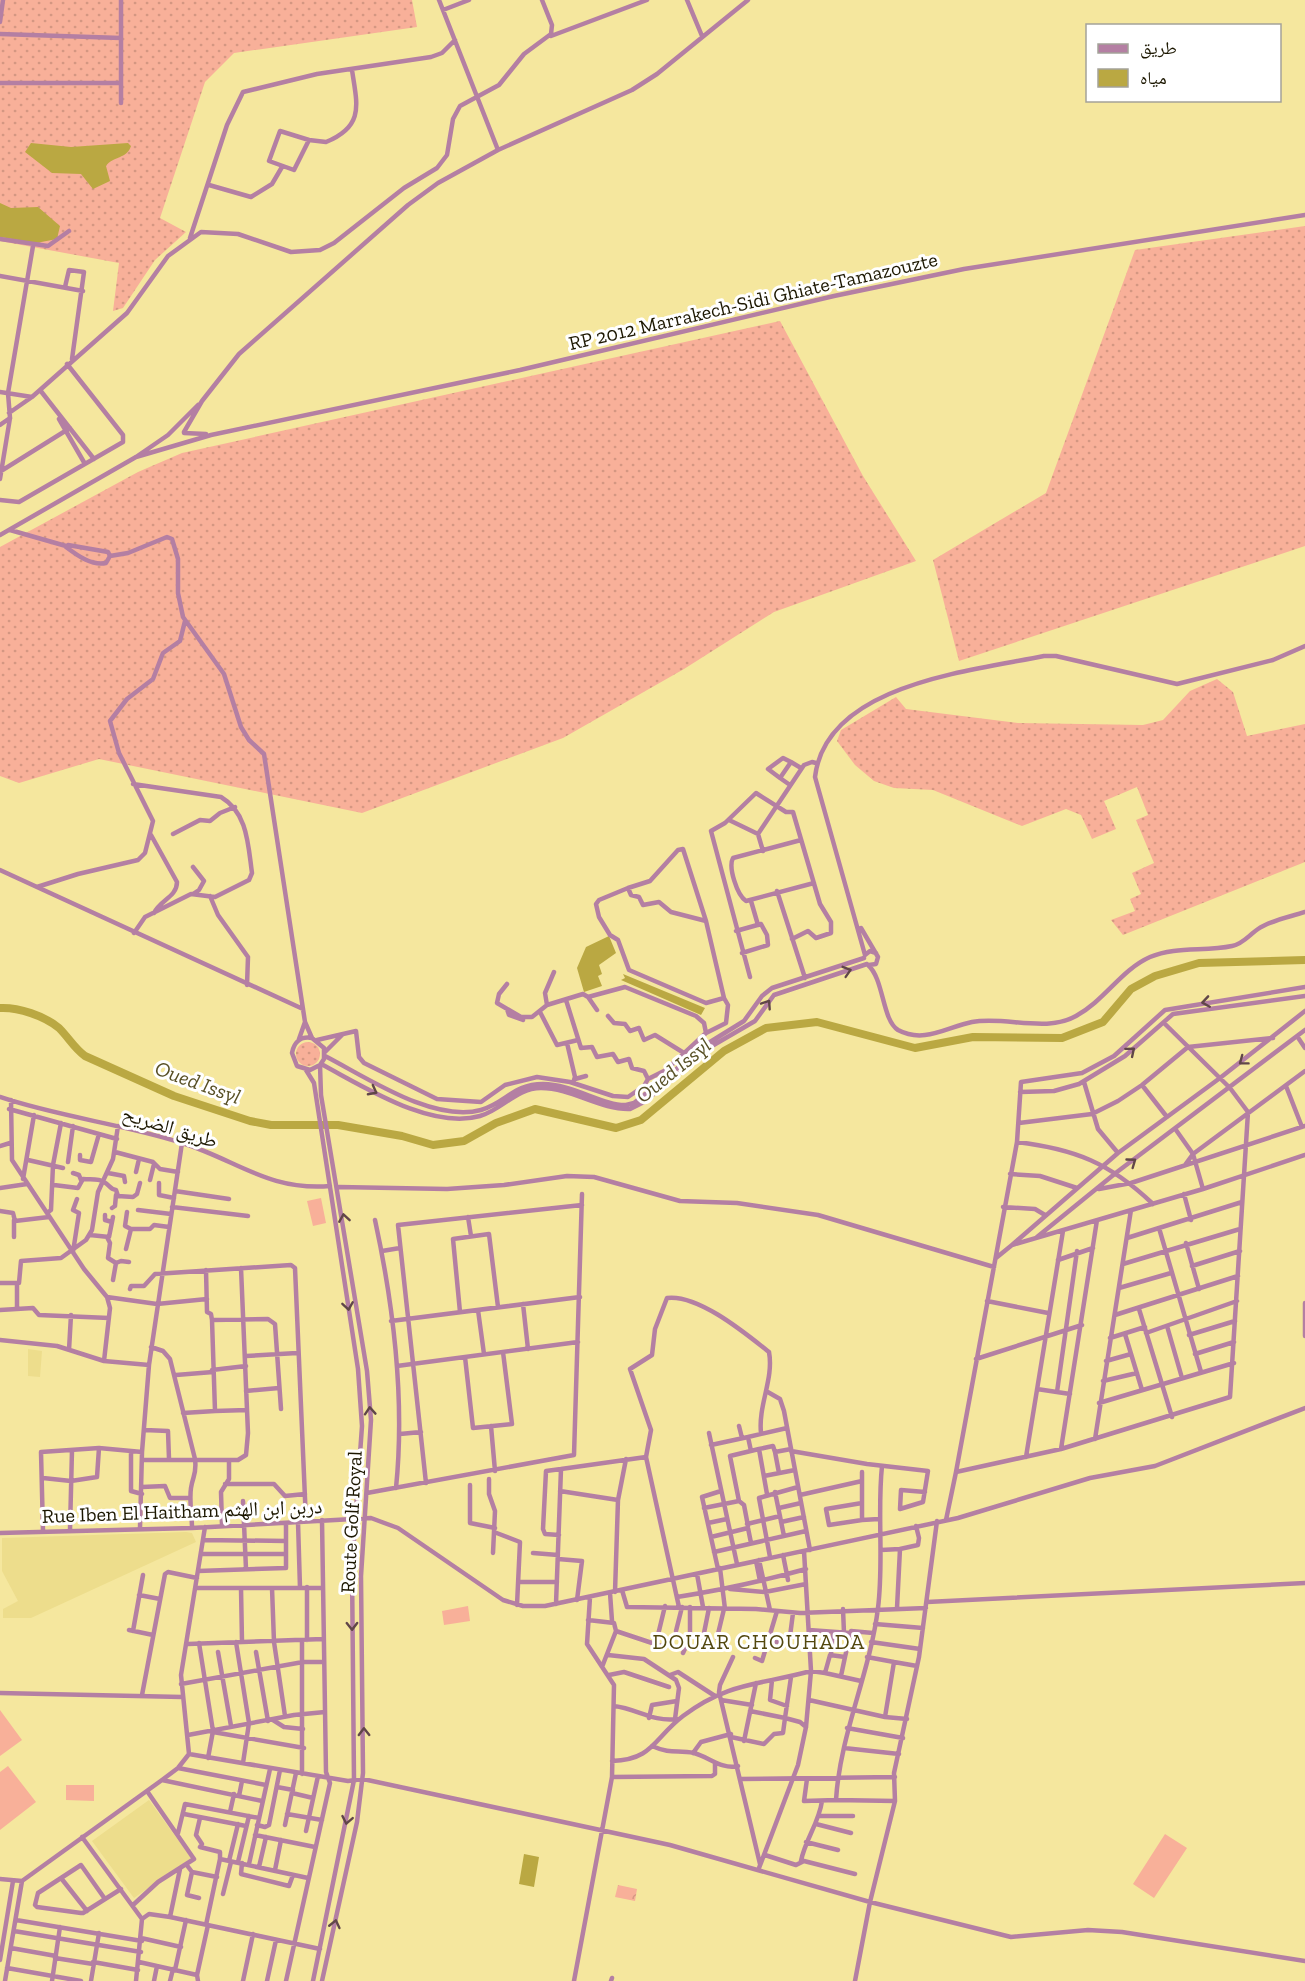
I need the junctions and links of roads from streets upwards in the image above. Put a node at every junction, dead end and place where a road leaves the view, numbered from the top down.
1 (3, 0) edge
2 (121, 0) edge
3 (439, 0) edge
4 (469, 0) edge
5 (542, 0) edge
6 (647, 0) edge
7 (687, 0) edge
8 (748, 0) edge
9 (443, 10) junction
10 (0, 22) edge
11 (0, 34) edge
12 (702, 36) junction
13 (549, 37) junction
14 (121, 38) junction
15 (455, 40) junction
16 (352, 70) junction
17 (0, 83) edge
18 (121, 83) junction
19 (478, 95) junction
20 (121, 103) dead end
21 (309, 140) junction
22 (498, 150) junction
23 (282, 167) junction
24 (209, 185) junction
25 (1305, 215) edge
26 (195, 224) junction
27 (69, 231) dead end
28 (201, 232) junction
29 (190, 238) junction
30 (0, 239) edge
31 (33, 246) junction
32 (0, 276) edge
33 (27, 280) junction
34 (65, 287) junction
35 (83, 291) junction
36 (72, 359) junction
37 (67, 364) junction
38 (40, 390) junction
39 (0, 392) edge
40 (8, 393) junction
41 (32, 397) junction
42 (202, 401) junction
43 (9, 416) junction
44 (0, 425) edge
45 (174, 428) junction
46 (68, 430) junction
47 (184, 432) junction
48 (168, 435) junction
49 (211, 435) junction
50 (181, 443) junction
51 (173, 444) junction
52 (136, 457) junction
53 (94, 459) junction
54 (85, 464) junction
55 (1, 471) edge
56 (0, 479) edge
57 (0, 500) edge
58 (10, 530) junction
59 (0, 535) edge
60 (66, 546) junction
61 (86, 549) junction
62 (110, 556) junction
63 (82, 558) junction
64 (185, 621) junction
65 (1305, 646) edge
66 (790, 762) junction
67 (816, 763) junction
68 (801, 768) junction
69 (780, 778) junction
70 (133, 784) junction
71 (790, 785) junction
72 (776, 805) junction
73 (235, 807) junction
74 (729, 820) junction
75 (173, 834) dead end
76 (758, 834) junction
77 (151, 835) junction
78 (801, 840) junction
79 (764, 851) junction
80 (732, 860) junction
81 (721, 864) junction
82 (194, 867) dead end
83 (0, 870) edge
84 (814, 883) junction
85 (37, 887) junction
86 (628, 888) junction
87 (777, 891) junction
88 (191, 894) junction
89 (210, 897) junction
90 (745, 901) junction
91 (751, 901) junction
92 (730, 905) junction
93 (1305, 912) edge
94 (154, 913) junction
95 (706, 921) junction
96 (858, 923) junction
97 (758, 925) junction
98 (736, 931) junction
99 (134, 933) junction
100 (792, 939) junction
101 (742, 953) junction
102 (876, 953) junction
103 (865, 957) junction
104 (876, 963) junction
105 (868, 964) junction
106 (875, 971) junction
107 (554, 972) dead end
108 (750, 977) dead end
109 (805, 977) junction
110 (807, 983) junction
111 (507, 984) dead end
112 (247, 985) junction
113 (1305, 987) edge
114 (1305, 996) edge
115 (588, 997) junction
116 (724, 998) junction
117 (566, 1000) junction
118 (547, 1005) junction
119 (303, 1009) junction
120 (597, 1010) dead end
121 (1305, 1011) edge
122 (540, 1012) junction
123 (608, 1016) dead end
124 (305, 1022) junction
125 (1164, 1023) junction
126 (1305, 1030) edge
127 (706, 1033) junction
128 (342, 1035) junction
129 (1297, 1036) junction
130 (1273, 1038) junction
131 (315, 1039) junction
132 (299, 1040) junction
133 (578, 1040) junction
134 (567, 1043) junction
135 (1188, 1047) junction
136 (1305, 1048) edge
137 (684, 1053) junction
138 (325, 1054) junction
139 (321, 1065) junction
140 (306, 1070) junction
141 (1305, 1071) edge
142 (360, 1073) junction
143 (586, 1076) dead end
144 (1220, 1078) junction
145 (648, 1079) junction
146 (574, 1081) junction
147 (355, 1082) junction
148 (1084, 1082) junction
149 (1142, 1085) junction
150 (1286, 1086) junction
151 (1230, 1088) junction
152 (1020, 1092) junction
153 (401, 1094) junction
154 (0, 1096) edge
155 (11, 1100) junction
156 (412, 1100) junction
157 (396, 1103) junction
158 (9, 1109) junction
159 (408, 1109) junction
160 (1248, 1112) junction
161 (1092, 1114) junction
162 (34, 1115) junction
163 (1167, 1117) junction
164 (61, 1123) junction
165 (1019, 1123) junction
166 (73, 1126) junction
167 (118, 1126) junction
168 (1303, 1127) edge
169 (1176, 1130) junction
170 (99, 1134) junction
171 (117, 1139) junction
172 (1017, 1142) junction
173 (10, 1143) junction
174 (182, 1143) junction
175 (1245, 1145) junction
176 (0, 1146) edge
177 (115, 1152) junction
178 (1118, 1153) junction
179 (1193, 1154) junction
180 (1305, 1155) edge
181 (139, 1159) junction
182 (28, 1160) junction
183 (80, 1160) dead end
184 (68, 1162) dead end
185 (154, 1164) junction
186 (1196, 1164) junction
187 (53, 1165) junction
188 (1184, 1166) junction
189 (1104, 1167) junction
190 (63, 1168) dead end
191 (136, 1172) dead end
192 (178, 1172) junction
193 (1117, 1172) junction
194 (73, 1173) dead end
195 (108, 1173) junction
196 (1010, 1174) junction
197 (1244, 1175) junction
198 (24, 1179) junction
199 (81, 1180) junction
200 (150, 1180) dead end
201 (103, 1181) junction
202 (125, 1182) dead end
203 (140, 1183) dead end
204 (159, 1183) dead end
205 (1131, 1183) junction
206 (27, 1184) junction
207 (54, 1185) junction
208 (330, 1186) junction
209 (339, 1187) junction
210 (0, 1188) edge
211 (1077, 1188) junction
212 (1203, 1189) junction
213 (1096, 1190) junction
214 (175, 1191) junction
215 (582, 1194) dead end
216 (1184, 1194) junction
217 (116, 1195) junction
218 (174, 1198) junction
219 (77, 1199) dead end
220 (228, 1199) dead end
221 (1242, 1202) junction
222 (1153, 1204) junction
223 (582, 1205) junction
224 (172, 1207) junction
225 (1003, 1207) junction
226 (112, 1208) dead end
227 (138, 1210) dead end
228 (1131, 1210) junction
229 (0, 1211) edge
230 (126, 1212) dead end
231 (171, 1214) junction
232 (48, 1215) junction
233 (105, 1215) dead end
234 (1045, 1215) junction
235 (248, 1216) dead end
236 (468, 1217) junction
237 (14, 1220) junction
238 (1097, 1220) junction
239 (1191, 1220) junction
240 (23, 1221) junction
241 (375, 1221) dead end
242 (169, 1227) junction
243 (1159, 1228) junction
244 (23, 1229) dead end
245 (131, 1229) junction
246 (1240, 1229) junction
247 (1063, 1231) junction
248 (90, 1235) junction
249 (471, 1236) junction
250 (14, 1237) dead end
251 (107, 1237) junction
252 (1037, 1238) junction
253 (1127, 1238) junction
254 (1186, 1244) junction
255 (1012, 1245) junction
256 (400, 1248) junction
257 (1092, 1248) junction
258 (126, 1249) dead end
259 (382, 1251) junction
260 (1077, 1251) junction
261 (1240, 1251) junction
262 (73, 1252) junction
263 (1165, 1252) junction
264 (996, 1259) junction
265 (1058, 1260) junction
266 (129, 1262) dead end
267 (116, 1263) junction
268 (1123, 1264) junction
269 (1192, 1266) junction
270 (241, 1268) junction
271 (994, 1268) junction
272 (206, 1270) junction
273 (1171, 1273) junction
274 (162, 1274) junction
275 (1238, 1276) junction
276 (113, 1280) dead end
277 (0, 1283) edge
278 (17, 1284) junction
279 (1119, 1288) junction
280 (130, 1289) dead end
281 (1199, 1289) junction
282 (1179, 1295) junction
283 (107, 1297) junction
284 (579, 1297) junction
285 (207, 1299) junction
286 (987, 1301) junction
287 (1237, 1301) junction
288 (1305, 1303) edge
289 (157, 1304) junction
290 (523, 1304) junction
291 (498, 1307) junction
292 (1139, 1309) junction
293 (0, 1310) edge
294 (17, 1310) junction
295 (478, 1310) junction
296 (460, 1312) junction
297 (1048, 1313) junction
298 (71, 1315) junction
299 (1115, 1315) junction
300 (109, 1318) junction
301 (408, 1318) junction
302 (212, 1320) junction
303 (244, 1320) junction
304 (1185, 1320) junction
305 (1305, 1320) edge
306 (391, 1321) junction
307 (1235, 1321) junction
308 (1082, 1325) junction
309 (1167, 1326) junction
310 (1066, 1329) junction
311 (1146, 1330) junction
312 (1125, 1334) junction
313 (1190, 1335) junction
314 (1045, 1336) junction
315 (1305, 1336) edge
316 (1110, 1338) junction
317 (0, 1340) edge
318 (578, 1342) junction
319 (1234, 1342) junction
320 (152, 1347) junction
321 (528, 1349) junction
322 (69, 1350) junction
323 (503, 1352) junction
324 (297, 1353) junction
325 (277, 1354) junction
326 (484, 1354) junction
327 (1131, 1354) junction
328 (1195, 1354) junction
329 (246, 1356) junction
330 (465, 1357) junction
331 (976, 1359) junction
332 (104, 1361) junction
333 (1106, 1361) junction
334 (1234, 1363) junction
335 (414, 1364) junction
336 (149, 1365) junction
337 (246, 1366) junction
338 (397, 1366) junction
339 (212, 1371) junction
340 (1137, 1372) junction
341 (1201, 1372) junction
342 (176, 1375) junction
343 (1182, 1378) junction
344 (1103, 1381) junction
345 (1161, 1384) junction
346 (279, 1388) junction
347 (1037, 1389) junction
348 (1142, 1390) junction
349 (246, 1391) junction
350 (766, 1391) junction
351 (1057, 1392) junction
352 (1070, 1394) junction
353 (1100, 1403) junction
354 (281, 1408) dead end
355 (1305, 1408) edge
356 (247, 1410) junction
357 (215, 1411) junction
358 (183, 1413) junction
359 (1172, 1417) junction
360 (491, 1426) junction
361 (739, 1426) dead end
362 (787, 1428) junction
363 (145, 1430) junction
364 (421, 1432) junction
365 (761, 1432) junction
366 (709, 1433) dead end
367 (400, 1434) junction
368 (748, 1437) junction
369 (742, 1438) junction
370 (1095, 1439) junction
371 (711, 1445) junction
372 (99, 1448) junction
373 (759, 1449) junction
374 (1061, 1449) junction
375 (72, 1450) junction
376 (791, 1450) junction
377 (751, 1451) junction
378 (131, 1452) junction
379 (142, 1452) junction
380 (775, 1452) junction
381 (646, 1457) junction
382 (1026, 1457) junction
383 (169, 1459) junction
384 (195, 1459) junction
385 (143, 1460) junction
386 (229, 1460) junction
387 (626, 1460) junction
388 (882, 1466) junction
389 (561, 1469) junction
390 (795, 1470) junction
391 (495, 1471) junction
392 (862, 1472) dead end
393 (956, 1472) junction
394 (779, 1473) junction
395 (764, 1476) junction
396 (43, 1478) junction
397 (489, 1479) dead end
398 (71, 1480) junction
399 (862, 1481) junction
400 (426, 1483) junction
401 (225, 1484) junction
402 (470, 1485) dead end
403 (798, 1486) junction
404 (396, 1488) junction
405 (142, 1491) junction
406 (561, 1491) junction
407 (721, 1491) junction
408 (775, 1492) junction
409 (925, 1492) junction
410 (367, 1493) junction
411 (305, 1494) junction
412 (767, 1494) junction
413 (800, 1495) junction
414 (190, 1498) junction
415 (618, 1500) junction
416 (243, 1501) dead end
417 (739, 1501) junction
418 (801, 1503) junction
419 (862, 1503) junction
420 (724, 1504) junction
421 (704, 1508) junction
422 (779, 1508) junction
423 (804, 1517) junction
424 (365, 1518) junction
425 (728, 1519) junction
426 (781, 1519) junction
427 (879, 1519) junction
428 (322, 1520) junction
429 (356, 1520) junction
430 (763, 1520) junction
431 (862, 1520) junction
432 (946, 1520) junction
433 (306, 1521) junction
434 (937, 1521) junction
435 (286, 1522) junction
436 (298, 1522) junction
437 (708, 1523) junction
438 (244, 1524) junction
439 (222, 1525) junction
440 (748, 1526) junction
441 (916, 1526) junction
442 (205, 1527) junction
443 (140, 1528) junction
444 (192, 1528) junction
445 (70, 1530) junction
446 (495, 1530) junction
447 (43, 1531) junction
448 (806, 1531) junction
449 (730, 1532) junction
450 (0, 1533) edge
451 (881, 1534) junction
452 (559, 1535) junction
453 (784, 1536) junction
454 (711, 1537) junction
455 (203, 1540) junction
456 (245, 1540) junction
457 (767, 1540) junction
458 (286, 1541) junction
459 (751, 1543) junction
460 (733, 1547) junction
461 (900, 1549) junction
462 (807, 1550) junction
463 (881, 1550) junction
464 (714, 1552) junction
465 (494, 1553) dead end
466 (533, 1553) dead end
467 (201, 1554) junction
468 (245, 1554) junction
469 (286, 1554) junction
470 (783, 1555) junction
471 (558, 1557) junction
472 (770, 1557) junction
473 (758, 1560) junction
474 (737, 1564) junction
475 (246, 1569) junction
476 (719, 1569) junction
477 (806, 1569) junction
478 (198, 1571) junction
479 (697, 1574) junction
480 (143, 1575) dead end
481 (788, 1577) junction
482 (197, 1578) junction
483 (673, 1579) junction
484 (761, 1580) junction
485 (519, 1582) junction
486 (557, 1582) junction
487 (1305, 1583) edge
488 (806, 1584) junction
489 (307, 1587) junction
490 (195, 1588) junction
491 (242, 1588) junction
492 (272, 1588) junction
493 (300, 1588) junction
494 (322, 1588) junction
495 (622, 1590) junction
496 (727, 1590) junction
497 (613, 1593) junction
498 (701, 1593) junction
499 (765, 1593) junction
500 (139, 1595) junction
501 (590, 1597) junction
502 (677, 1597) junction
503 (160, 1599) junction
504 (577, 1600) junction
505 (556, 1604) junction
506 (517, 1605) junction
507 (927, 1605) junction
508 (665, 1606) junction
509 (680, 1607) junction
510 (690, 1607) junction
511 (706, 1608) junction
512 (897, 1608) junction
513 (724, 1609) junction
514 (878, 1609) junction
515 (770, 1610) junction
516 (843, 1610) junction
517 (777, 1611) junction
518 (808, 1612) junction
519 (793, 1613) junction
520 (588, 1620) junction
521 (612, 1621) junction
522 (875, 1624) junction
523 (923, 1628) junction
524 (808, 1630) junction
525 (616, 1631) junction
526 (676, 1631) dead end
527 (833, 1632) junction
528 (704, 1633) dead end
529 (847, 1633) junction
530 (873, 1633) junction
531 (153, 1635) junction
532 (717, 1638) dead end
533 (323, 1639) junction
534 (657, 1639) dead end
535 (304, 1640) junction
536 (769, 1641) junction
537 (239, 1642) junction
538 (274, 1642) junction
539 (871, 1642) junction
540 (198, 1643) junction
541 (188, 1644) junction
542 (664, 1647) dead end
543 (920, 1648) junction
544 (218, 1652) dead end
545 (256, 1652) dead end
546 (683, 1653) dead end
547 (831, 1654) junction
548 (608, 1655) junction
549 (733, 1657) dead end
550 (845, 1657) junction
551 (867, 1657) junction
552 (755, 1658) dead end
553 (303, 1662) junction
554 (324, 1662) junction
555 (894, 1662) junction
556 (917, 1666) junction
557 (277, 1667) junction
558 (602, 1667) junction
559 (259, 1670) junction
560 (812, 1671) junction
561 (240, 1673) junction
562 (825, 1673) junction
563 (223, 1675) junction
564 (609, 1675) junction
565 (670, 1675) junction
566 (841, 1676) junction
567 (792, 1677) junction
568 (205, 1679) junction
569 (772, 1680) junction
570 (861, 1681) junction
571 (756, 1683) junction
572 (181, 1684) junction
573 (669, 1687) dead end
574 (0, 1693) edge
575 (717, 1694) junction
576 (142, 1695) junction
577 (182, 1697) junction
578 (721, 1700) junction
579 (809, 1700) junction
580 (677, 1701) junction
581 (752, 1705) junction
582 (614, 1706) junction
583 (788, 1706) junction
584 (853, 1710) junction
585 (750, 1711) junction
586 (325, 1712) junction
587 (303, 1713) junction
588 (285, 1716) junction
589 (885, 1717) junction
590 (649, 1718) junction
591 (681, 1718) junction
592 (785, 1718) junction
593 (675, 1719) junction
594 (907, 1719) junction
595 (270, 1720) junction
596 (249, 1723) junction
597 (231, 1726) junction
598 (806, 1727) junction
599 (848, 1728) junction
600 (303, 1729) junction
601 (213, 1731) junction
602 (188, 1735) junction
603 (731, 1736) junction
604 (247, 1738) junction
605 (903, 1738) junction
606 (744, 1741) junction
607 (652, 1746) junction
608 (304, 1748) junction
609 (844, 1748) junction
610 (693, 1753) junction
611 (189, 1754) junction
612 (899, 1754) junction
613 (208, 1758) junction
614 (612, 1761) junction
615 (243, 1763) junction
616 (715, 1764) junction
617 (738, 1766) junction
618 (178, 1768) junction
619 (270, 1768) junction
620 (280, 1770) junction
621 (296, 1773) junction
622 (302, 1774) junction
623 (318, 1776) junction
624 (328, 1777) junction
625 (612, 1777) junction
626 (895, 1777) junction
627 (363, 1779) junction
628 (740, 1779) junction
629 (793, 1779) junction
630 (807, 1779) junction
631 (837, 1779) junction
632 (162, 1780) junction
633 (354, 1780) junction
634 (242, 1781) junction
635 (266, 1785) junction
636 (277, 1787) junction
637 (147, 1791) junction
638 (292, 1792) junction
639 (237, 1795) junction
640 (313, 1798) junction
641 (836, 1800) junction
642 (262, 1801) junction
643 (822, 1801) junction
644 (895, 1801) junction
645 (221, 1810) junction
646 (230, 1812) junction
647 (184, 1814) junction
648 (287, 1814) junction
649 (249, 1816) junction
650 (820, 1816) junction
651 (853, 1816) dead end
652 (308, 1817) junction
653 (200, 1818) junction
654 (258, 1818) junction
655 (218, 1820) junction
656 (322, 1820) junction
657 (238, 1824) junction
658 (816, 1824) junction
659 (257, 1825) junction
660 (285, 1825) dead end
661 (246, 1826) junction
662 (602, 1829) junction
663 (306, 1831) dead end
664 (178, 1833) junction
665 (851, 1833) dead end
666 (255, 1835) junction
667 (82, 1837) junction
668 (266, 1837) junction
669 (281, 1840) junction
670 (806, 1842) junction
671 (315, 1847) junction
672 (838, 1850) dead end
673 (765, 1855) junction
674 (220, 1859) junction
675 (801, 1861) junction
676 (230, 1862) junction
677 (240, 1863) junction
678 (186, 1864) junction
679 (249, 1864) junction
680 (760, 1866) junction
681 (259, 1867) junction
682 (180, 1869) junction
683 (275, 1870) junction
684 (192, 1872) junction
685 (855, 1874) dead end
686 (293, 1875) junction
687 (217, 1877) junction
688 (62, 1878) junction
689 (309, 1878) junction
690 (0, 1879) edge
691 (13, 1881) junction
692 (22, 1881) junction
693 (120, 1889) junction
694 (224, 1894) dead end
695 (199, 1898) dead end
696 (105, 1899) junction
697 (870, 1902) junction
698 (133, 1905) junction
699 (87, 1911) junction
700 (170, 1917) junction
701 (142, 1919) junction
702 (16, 1920) junction
703 (186, 1920) junction
704 (3, 1925) edge
705 (207, 1925) junction
706 (60, 1927) junction
707 (14, 1931) junction
708 (99, 1933) junction
709 (253, 1934) junction
710 (58, 1938) junction
711 (142, 1940) junction
712 (276, 1940) junction
713 (294, 1943) junction
714 (96, 1945) junction
715 (181, 1947) junction
716 (11, 1948) junction
717 (320, 1949) junction
718 (141, 1952) junction
719 (56, 1957) junction
720 (0, 1960) edge
721 (1305, 1961) edge
722 (139, 1962) junction
723 (93, 1963) junction
724 (157, 1966) junction
725 (7, 1968) junction
726 (138, 1970) junction
727 (174, 1970) junction
728 (188, 1973) junction
729 (52, 1978) edge
730 (198, 1978) edge
731 (5, 1981) edge
732 (81, 1981) edge
733 (91, 1981) edge
734 (136, 1981) edge
735 (154, 1981) edge
736 (170, 1981) edge
737 (186, 1981) edge
738 (243, 1981) edge
739 (267, 1981) edge
740 (286, 1981) edge
741 (313, 1981) edge
742 (322, 1981) edge
743 (574, 1981) edge
744 (855, 1981) edge

1 - 10 street
2 - 14 street
3 - 9 street
4 - 9 street
5 - 13 street
6 - 13 street
7 - 12 street
8 - 12 street
9 - 15 street
11 - 14 street
12 - 22 street
13 - 19 street
14 - 18 street
15 - 16 street
15 - 19 street
16 - 21 street
16 - 24 street
17 - 18 street
18 - 20 street
19 - 22 street
19 - 28 street
21 - 23 street
21 - 23 street
22 - 42 street
23 - 24 street
24 - 26 street
25 - 49 street, RP 2012 Marrakech-Sidi Ghiate-Tamazouzte
26 - 28 street
26 - 29 street
27 - 31 street
28 - 29 street
29 - 36 street
30 - 31 street
31 - 33 street
32 - 33 street
33 - 34 street
33 - 40 street
34 - 35 street
34 - 35 street
35 - 36 street
36 - 37 street
37 - 38 street
37 - 53 street
38 - 41 street
38 - 46 street
39 - 40 street
40 - 41 street
40 - 43 street
41 - 43 street
42 - 45 street
42 - 47 street
43 - 44 street
43 - 55 street
45 - 47 street, RP 2012 Marrakech-Sidi Ghiate-Tamazouzte
45 - 48 street
46 - 53 street
46 - 54 street
46 - 55 street
47 - 49 street, RP 2012 Marrakech-Sidi Ghiate-Tamazouzte
47 - 50 street
48 - 51 street
48 - 52 street
49 - 50 street, RP 2012 Marrakech-Sidi Ghiate-Tamazouzte
50 - 51 street, RP 2012 Marrakech-Sidi Ghiate-Tamazouzte
51 - 52 street, RP 2012 Marrakech-Sidi Ghiate-Tamazouzte
52 - 58 street
53 - 54 street
54 - 57 street
55 - 56 street
58 - 59 street
58 - 60 street
60 - 61 street
60 - 63 street
61 - 62 street
61 - 63 street
62 - 63 street
62 - 64 street
64 - 70 street
64 - 119 street
65 - 67 street
66 - 68 street
66 - 69 street
66 - 69 street
67 - 68 street
67 - 96 street
68 - 71 street
69 - 71 street
70 - 73 street
70 - 77 street
71 - 72 street
72 - 74 street
72 - 76 street
72 - 78 street
73 - 75 street
73 - 89 street
74 - 76 street
74 - 81 street
76 - 79 street
77 - 85 street
77 - 94 street
78 - 79 street
78 - 84 street
79 - 80 street
80 - 81 street
80 - 90 street
81 - 92 street
82 - 88 street
83 - 85 street
84 - 87 street
84 - 100 street
85 - 99 street
86 - 95 street
86 - 95 street
86 - 116 street
87 - 91 street
87 - 100 street
88 - 89 street
88 - 94 street
89 - 112 street
90 - 91 street
90 - 92 street
91 - 97 street
92 - 98 street
93 - 106 street
94 - 99 street
95 - 116 street
96 - 102 street
96 - 103 street
97 - 98 street
97 - 101 street
98 - 101 street
99 - 112 street
100 - 109 street
101 - 108 street
102 - 103 street
102 - 104 street
103 - 105 street
103 - 109 street
104 - 105 street
104 - 106 street
105 - 106 street
110 -> 105 street
107 - 118 street
109 - 110 street
109 - 156 street
159 -> 110 street
111 - 122 street
112 - 119 street
113 -> 152 street
114 - 125 street
115 - 117 street
115 - 120 street
115 - 127 street
116 - 127 street
117 - 118 street
117 - 133 street
118 - 122 street
119 - 124 street
121 - 130 street
122 - 134 street
123 - 137 street
124 - 131 street
124 - 132 street
125 - 135 street
148 -> 125 street
126 - 129 street
127 - 137 street
128 - 131 street
128 - 138 street
128 - 146 street
129 - 136 street
129 - 151 street
130 - 135 street
130 -> 144 street
131 - 132 street
131 - 138 street
132 - 140 street
133 - 134 street
133 - 145 street
134 - 146 street
135 - 144 street
135 - 149 street
137 - 145 street
138 - 139 street
138 - 142 street
139 - 140 street
139 - 147 street
139 - 209 street, Route Golf Royal
140 - 208 street, Route Golf Royal
141 - 150 street
142 - 147 street
142 - 153 street
143 - 146 street
144 - 151 street
144 - 163 street
145 - 146 street
147 -> 157 street
148 - 152 street
148 - 161 street
149 - 161 street
149 - 163 street
150 - 160 street
150 - 168 street
151 - 160 street
151 - 169 street
152 - 165 street
153 - 156 street
153 - 157 street
154 - 155 street, طريق الضريح
155 - 158 street
155 - 167 street, طريق الضريح
156 - 159 street
157 - 159 street
158 - 162 street
158 - 173 street
160 - 175 street
160 - 179 street
161 - 165 street
161 - 178 street
162 - 164 street
162 - 182 street
163 - 178 street
164 - 166 street
164 - 187 street
165 - 172 street
166 - 170 street
166 - 184 street
167 - 171 street
167 - 174 street, طريق الضريح
168 - 175 street
169 - 179 street
193 -> 169 street
170 - 171 street
170 - 183 street
171 - 177 street
172 - 189 street
172 - 196 street
173 - 176 street
173 - 198 street
174 - 192 street
174 - 208 street, طريق الضريح
175 - 186 street
175 - 197 street
177 - 181 street
177 - 195 street
178 - 189 street
179 - 186 street
179 - 188 street
180 - 197 street
181 - 185 street
181 - 191 street
182 - 187 street
182 - 198 street
185 - 192 street
185 - 200 street
186 - 188 street
186 - 212 street
187 - 190 street
187 - 207 street
188 - 205 street
189 - 193 street
189 - 211 street
192 - 214 street
193 - 205 street
193 - 213 street
194 - 199 street
195 - 201 street
195 - 202 street
196 - 211 street
196 - 225 street
197 - 212 street
197 - 221 street
198 - 206 street
199 - 201 street
199 - 207 street
201 - 217 street
201 - 248 street
203 - 217 street
204 - 218 street
205 - 213 street
205 - 222 street
206 - 210 street
206 - 232 street
207 - 232 street
208 -> 429 street, Route Golf Royal
209 - 271 street
410 -> 209 street, Route Golf Royal
211 - 234 street
212 - 216 street
213 - 252 street
214 - 218 street
214 - 220 street
215 - 223 street
216 - 222 street
216 - 239 street
217 - 226 street
218 - 224 street
219 - 262 street
221 - 239 street
221 - 246 street
222 - 228 street
223 - 236 street
223 - 284 street
224 - 231 street
224 - 235 street
225 - 234 street
225 - 264 street
227 - 231 street
228 - 238 street
228 - 253 street
229 - 237 street
230 - 245 street
231 - 242 street
232 - 240 street
232 - 262 street
233 - 251 street
234 - 255 street
236 - 249 street
236 - 256 street
237 - 240 street
237 - 250 street
238 - 247 street
238 - 257 street
239 - 243 street
240 - 244 street
241 - 259 street
242 - 245 street
242 - 274 street
243 - 253 street
243 - 263 street
245 - 258 street
246 - 254 street
246 - 261 street
247 - 252 street
247 - 265 street
248 - 251 street
248 - 262 street
249 - 291 street
249 - 296 street
251 - 267 street
252 - 255 street
253 - 268 street
254 - 263 street
254 - 269 street
255 - 264 street
256 - 259 street
256 - 301 street
257 - 260 street
257 - 308 street
259 - 306 street
260 - 265 street
260 - 310 street
261 - 269 street
261 - 275 street
262 - 278 street
262 - 283 street
263 - 268 street
263 - 273 street
264 - 271 street
265 - 297 street
266 - 267 street
267 - 276 street
268 - 279 street
269 - 281 street
270 - 272 street
270 - 303 street
270 - 324 street
271 - 286 street
272 - 274 street
272 - 285 street
273 - 279 street
273 - 282 street
274 - 280 street
274 - 289 street
275 - 281 street
275 - 287 street
277 - 278 street
278 - 294 street
279 - 299 street
281 - 282 street
282 - 292 street
282 - 304 street
283 - 289 street
283 - 300 street
284 - 290 street
284 - 318 street
285 - 289 street
285 - 302 street
286 - 297 street
286 - 331 street
287 - 304 street
287 - 307 street
288 - 305 street
289 - 320 street
290 - 291 street
290 - 321 street
291 - 295 street
292 - 299 street
292 - 311 street
293 - 294 street
294 - 298 street
295 - 296 street
295 - 326 street
296 - 301 street
297 - 314 street
298 - 300 street
298 - 322 street
299 - 316 street
300 - 332 street
301 - 306 street
301 - 335 street
302 - 303 street
302 - 339 street
303 - 325 street
303 - 329 street
304 - 309 street
304 - 313 street
305 - 315 street
306 - 338 street
307 - 313 street
307 - 319 street
308 - 310 street
308 - 352 street
309 - 311 street
309 - 343 street
310 - 314 street
310 - 351 street
311 - 312 street
311 - 345 street
312 - 316 street
312 - 327 street
313 - 328 street
314 - 331 street
314 - 347 street
316 - 333 street
317 - 322 street
318 - 321 street
318 - 391 street
319 - 328 street
319 - 334 street
320 - 336 street
320 - 342 street
321 - 323 street
322 - 332 street
323 - 326 street
323 - 360 street
324 - 325 street
324 - 411 street
325 - 329 street
325 - 346 street
326 - 330 street
327 - 333 street
327 - 340 street
328 - 341 street
329 - 337 street
330 - 335 street
330 - 360 street
331 - 393 street
332 - 336 street
333 - 344 street
334 - 341 street
334 - 359 street
335 - 338 street
335 - 364 street
336 - 363 street
337 - 339 street
337 - 349 street
338 - 367 street
339 - 342 street
339 - 357 street
340 - 344 street
340 - 348 street
341 - 343 street
342 - 358 street
343 - 345 street
344 - 353 street
345 - 348 street
345 - 359 street
346 - 349 street
346 - 354 street
347 - 351 street
347 - 382 street
348 - 353 street
349 - 356 street
350 - 362 street
350 - 365 street
350 - 381 street
351 - 352 street
352 - 374 street
353 - 370 street
355 - 432 street
356 - 357 street
356 - 386 street
357 - 358 street
358 - 384 street
359 - 370 street
360 - 391 street
361 - 369 street
362 - 365 street
362 - 376 street
363 - 379 street
363 - 383 street
364 - 367 street
364 - 400 street
365 - 368 street
366 - 371 street
367 - 404 street
368 - 369 street
368 - 377 street
369 - 371 street
370 - 374 street
371 - 407 street
372 - 375 street
372 - 378 street
372 - 398 street
373 - 377 street
373 - 380 street
373 - 395 street
374 - 382 street
375 - 396 street
375 - 398 street
376 - 380 street
376 - 388 street
376 - 390 street
377 - 417 street
378 - 379 street
378 - 405 street
379 - 385 street
380 - 394 street
381 - 387 street
381 - 483 street
382 - 393 street
383 - 384 street
383 - 385 street
384 - 386 street
384 - 414 street
385 - 405 street
386 - 401 street
387 - 389 street
387 - 415 street
388 - 409 street
388 - 427 street
389 - 406 street
389 - 452 street
390 - 394 street
390 - 403 street
391 - 400 street
392 - 399 street
393 - 432 street
394 - 395 street
395 - 412 street
396 - 398 street
396 - 447 street
397 - 446 street
398 - 445 street
399 - 413 street
399 - 419 street
400 - 404 street
401 - 411 street
401 - 439 street
402 - 446 street
403 - 408 street
403 - 413 street
404 - 410 street
405 - 414 street
405 - 443 street
406 - 415 street
406 - 452 street
407 - 420 street
407 - 421 street
408 - 412 street
408 - 422 street
409 - 409 street
410 - 424 street, Route Golf Royal
411 - 433 street
412 - 430 street
413 - 418 street
414 - 444 street
415 - 497 street
416 - 438 street
417 - 420 street
417 - 440 street
418 - 422 street
418 - 423 street
419 - 431 street
419 - 431 street
420 - 421 street
420 - 425 street
421 - 437 street
422 - 426 street
423 - 426 street
423 - 448 street
424 - 429 street, Rue Iben El Haitham دربن ابن الهثم
424 - 506 street
627 -> 424 street, Route Golf Royal
425 - 437 street
425 - 449 street
426 - 430 street
426 - 453 street
427 - 431 street
427 - 451 street
428 - 429 street, Rue Iben El Haitham دربن ابن الهثم
428 - 433 street, Rue Iben El Haitham دربن ابن الهثم
428 - 494 street
429 -> 633 street, Route Golf Royal
430 - 440 street
430 - 457 street
432 - 434 street
433 - 436 street, Rue Iben El Haitham دربن ابن الهثم
434 - 441 street
434 - 507 street
435 - 436 street, Rue Iben El Haitham دربن ابن الهثم
435 - 438 street, Rue Iben El Haitham دربن ابن الهثم
435 - 458 street
436 - 493 street
437 - 454 street
438 - 439 street, Rue Iben El Haitham دربن ابن الهثم
438 - 456 street
439 - 442 street, Rue Iben El Haitham دربن ابن الهثم
440 - 449 street
440 - 459 street
441 - 451 street
441 - 461 street
442 - 444 street, Rue Iben El Haitham دربن ابن الهثم
442 - 455 street
443 - 444 street, Rue Iben El Haitham دربن ابن الهثم
443 - 445 street, Rue Iben El Haitham دربن ابن الهثم
445 - 447 street, Rue Iben El Haitham دربن ابن الهثم
446 - 465 street
446 - 485 street
447 - 450 street, Rue Iben El Haitham دربن ابن الهثم
448 - 453 street
448 - 462 street
449 - 454 street
449 - 460 street
451 - 462 street
451 - 463 street
452 - 471 street
453 - 457 street
454 - 464 street
455 - 456 street
455 - 467 street
456 - 458 street
456 - 468 street
457 - 459 street
457 - 472 street
458 - 469 street
459 - 460 street
460 - 464 street
460 - 474 street
461 - 463 street
461 - 512 street
462 - 470 street
462 - 477 street
463 - 514 street
464 - 476 street
466 - 471 street
467 - 468 street
467 - 478 street
468 - 469 street
468 - 475 street
469 - 475 street
470 - 472 street
470 - 481 street
471 - 486 street
471 - 504 street
472 - 473 street
473 - 474 street
473 - 484 street
474 - 476 street
475 - 478 street
476 - 479 street
476 - 496 street
477 - 481 street
477 - 488 street
478 - 482 street
479 - 483 street
479 - 498 street
480 - 500 street
481 - 484 street
482 - 490 street
482 - 503 street
483 - 495 street
483 - 502 street
484 - 496 street
484 - 499 street
485 - 486 street
485 - 506 street
486 - 505 street
487 - 507 street
488 - 499 street
488 - 518 street
489 - 493 street
489 - 494 street
489 - 535 street
490 - 491 street
490 - 541 street
491 - 492 street
491 - 537 street
492 - 493 street
492 - 538 street
494 - 533 street
495 - 497 street
495 - 508 street
496 - 498 street
496 - 499 street
496 - 513 street
497 - 501 street
497 - 521 street
498 - 502 street
498 - 511 street
499 - 515 street
500 - 503 street
500 - 531 street
501 - 504 street
501 - 520 street
502 - 509 street
503 - 531 street
504 - 505 street
505 - 506 street
507 - 512 street
507 - 523 street
508 - 509 street
508 - 534 street
509 - 510 street
509 - 526 street
510 - 511 street
510 - 546 street
511 - 513 street
511 - 528 street
512 - 514 street
513 - 515 street
513 - 532 street
514 - 516 street
514 - 522 street
515 - 517 street
516 - 518 street
516 - 529 street
517 - 519 street
517 - 536 street
518 - 519 street
518 - 524 street
519 - 536 street
520 - 521 street
520 - 558 street
521 - 525 street
522 - 523 street
522 - 530 street
523 - 543 street
524 - 527 street
524 - 560 street
525 - 542 street
525 - 548 street
527 - 529 street
527 - 547 street
529 - 530 street
529 - 550 street
530 - 539 street
531 - 576 street
533 - 535 street
533 - 554 street
535 - 538 street
535 - 553 street
536 - 552 street
537 - 538 street
537 - 540 street
537 - 561 street
538 - 557 street
539 - 543 street
539 - 551 street
540 - 541 street
540 - 568 street
541 - 572 street
543 - 556 street
544 - 563 street
545 - 559 street
547 - 550 street
547 - 562 street
548 - 558 street
548 - 565 street
549 - 575 street
550 - 566 street
551 - 555 street
551 - 570 street
553 - 554 street
553 - 557 street
553 - 587 street
554 - 586 street
555 - 556 street
555 - 589 street
556 - 594 street
557 - 559 street
557 - 588 street
558 - 564 street
559 - 561 street
559 - 595 street
560 - 562 street
560 - 567 street
560 - 579 street
561 - 563 street
561 - 596 street
562 - 566 street
563 - 568 street
563 - 597 street
564 - 573 street
564 - 582 street
565 - 575 street
565 - 580 street
566 - 570 street
567 - 569 street
567 - 583 street
568 - 572 street
568 - 601 street
569 - 571 street
569 - 583 street
570 - 584 street
571 - 575 street
571 - 581 street
572 - 577 street
574 - 576 street
575 - 578 street
575 - 591 street
576 - 577 street
577 - 602 street
578 - 581 street
578 - 603 street
579 - 584 street
579 - 598 street
580 - 590 street
580 - 593 street
581 - 585 street
582 - 590 street
582 - 614 street
583 - 592 street
584 - 589 street
584 - 599 street
585 - 592 street
585 - 606 street
586 - 587 street
586 - 624 street
587 - 588 street
587 - 600 street
588 - 595 street
589 - 594 street
590 - 593 street
591 - 593 street
591 - 607 street
592 - 598 street
592 - 606 street
594 - 605 street
595 - 596 street
595 - 600 street
596 - 597 street
596 - 604 street
597 - 601 street
598 - 629 street
599 - 605 street
599 - 609 street
600 - 608 street
601 - 602 street
601 - 604 street
601 - 613 street
602 - 611 street
603 - 606 street
603 - 610 street
603 - 617 street
604 - 608 street
604 - 615 street
605 - 612 street
607 - 610 street
607 - 614 street
608 - 622 street
609 - 612 street
609 - 631 street
610 - 616 street
611 - 613 street
611 - 618 street
612 - 626 street
613 - 615 street
614 - 625 street
615 - 619 street
616 - 617 street
616 - 625 street
617 - 628 street
618 - 632 street
618 - 634 street
619 - 620 street
619 - 635 street
620 - 621 street
620 - 636 street
621 - 622 street
621 - 638 street
622 - 623 street
623 - 624 street
623 - 640 street
624 - 633 street
624 - 656 street
625 - 662 street
626 - 631 street
626 - 644 street
627 - 633 street
627 - 662 street
742 -> 627 street, Route Golf Royal
628 - 629 street
628 - 680 street
629 - 630 street
629 - 673 street
630 - 631 street
630 - 643 street
631 - 641 street
632 - 637 street
632 - 639 street
633 -> 717 street, Route Golf Royal
634 - 635 street
634 - 639 street
635 - 642 street
636 - 638 street
636 - 659 street
637 - 664 street
637 - 667 street
638 - 640 street
638 - 648 street
639 - 642 street
639 - 646 street
640 - 652 street
641 - 643 street
641 - 644 street
642 - 654 street
643 - 650 street
644 - 697 street
645 - 646 street
645 - 647 street
645 - 655 street
646 - 649 street
647 - 653 street
647 - 664 street
648 - 652 street
648 - 660 street
649 - 654 street
649 - 661 street
650 - 651 street
650 - 658 street
652 - 656 street
652 - 663 street
653 - 655 street
653 - 674 street
654 - 659 street
655 - 657 street
656 - 671 street
657 - 661 street
657 - 676 street
658 - 665 street
658 - 670 street
659 - 666 street
661 - 677 street
662 - 680 street
662 - 743 street
664 - 678 street
666 - 668 street
666 - 679 street
667 - 692 street
667 - 693 street
668 - 669 street
668 - 681 street
669 - 671 street
669 - 683 street
670 - 672 street
670 - 675 street
671 - 689 street
673 - 675 street
673 - 680 street
674 - 676 street
674 - 687 street
675 - 685 street
676 - 677 street
676 - 694 street
677 - 679 street
677 - 686 street
678 - 682 street
678 - 684 street
679 - 681 street
680 - 697 street
681 - 683 street
682 - 698 street
682 - 700 street
683 - 686 street
684 - 687 street
684 - 695 street
686 - 689 street
687 - 705 street
688 - 696 street
688 - 699 street
688 - 699 street
689 - 713 street
690 - 691 street
691 - 692 street
691 - 704 street
692 - 702 street
693 - 696 street
693 - 698 street
696 - 699 street
697 - 721 street
697 - 744 street
698 - 701 street
700 - 701 street
700 - 703 street
701 - 711 street
702 - 706 street
702 - 707 street
703 - 705 street
703 - 715 street
704 - 720 street
705 - 709 street
705 - 730 street
706 - 708 street
706 - 710 street
707 - 710 street
707 - 716 street
708 - 711 street
708 - 714 street
709 - 712 street
709 - 738 street
710 - 714 street
710 - 719 street
711 - 715 street
711 - 718 street
712 - 713 street
712 - 739 street
713 - 717 street
713 - 740 street
714 - 718 street
714 - 723 street
715 - 727 street
716 - 719 street
716 - 725 street
717 - 741 street, Route Golf Royal
718 - 722 street
719 - 723 street
719 - 729 street
722 - 724 street
722 - 726 street
723 - 726 street
723 - 733 street
724 - 727 street
724 - 735 street
725 - 729 street
725 - 731 street
726 - 734 street
727 - 728 street
727 - 736 street
728 - 730 street
728 - 737 street
729 - 732 street

